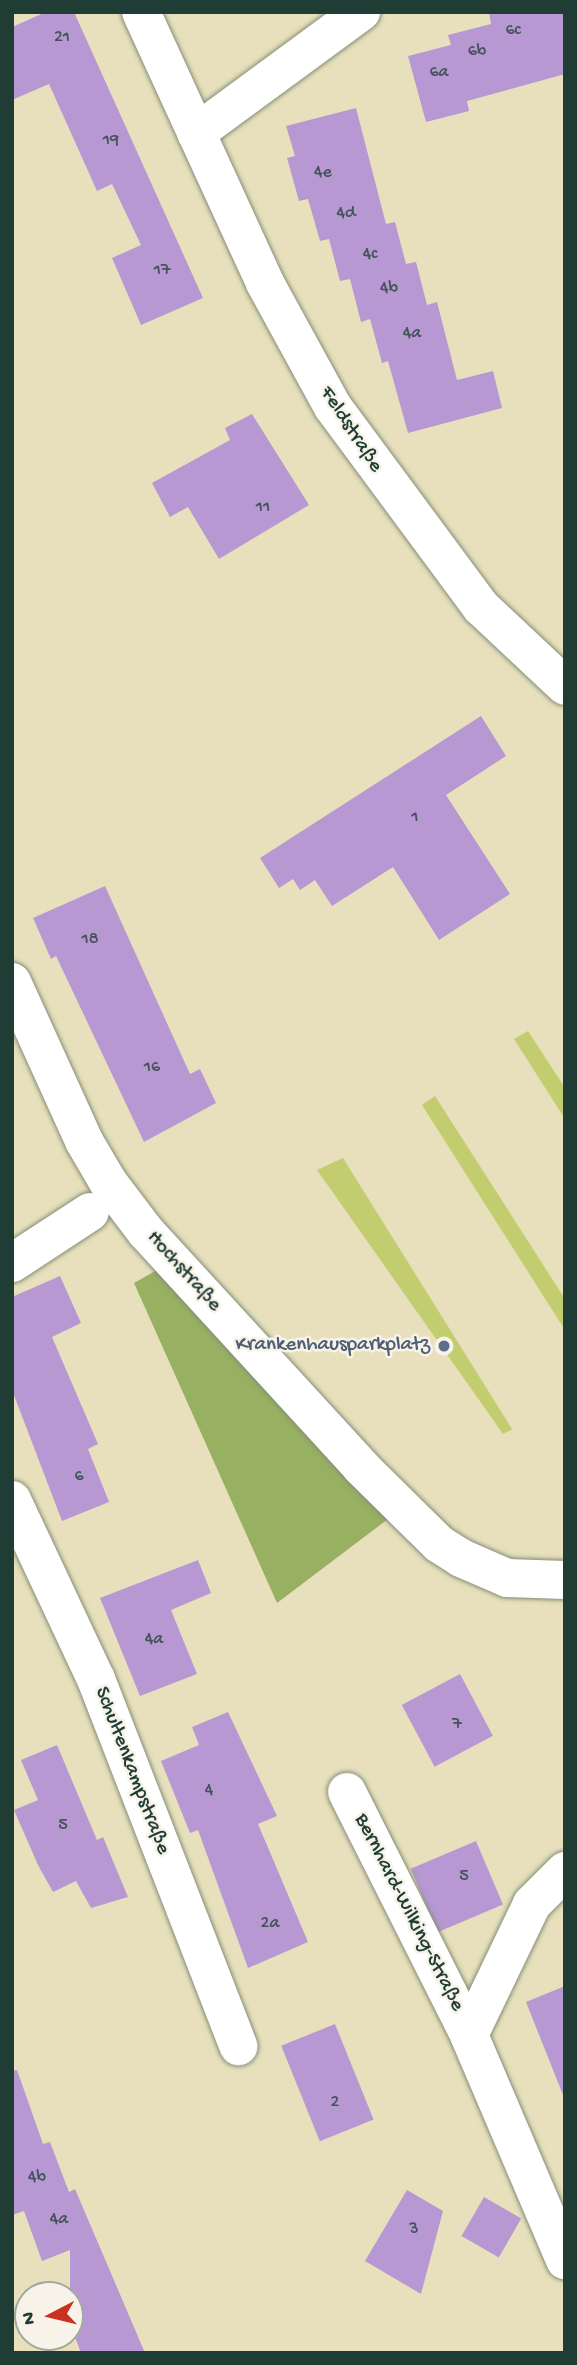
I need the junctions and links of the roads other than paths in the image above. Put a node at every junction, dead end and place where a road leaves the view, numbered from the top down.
1 (141, 12) edge
2 (361, 12) edge
3 (196, 133) junction
4 (565, 686) edge
5 (12, 982) edge
6 (90, 1212) dead end
7 (12, 1263) edge
8 (12, 1500) edge
9 (565, 1580) edge
10 (347, 1792) dead end
11 (565, 1871) edge
12 (469, 2035) junction
13 (238, 2046) dead end
14 (565, 2260) edge

1 - 3 street, Feldstraße
2 - 3 street
3 - 4 street, Feldstraße
5 - 9 street, Hochstraße
6 - 7 street
8 - 13 street, Schultenkampstraße
10 - 12 street, Bernhard-Wilking-Straße
11 - 12 street, Bernhard-Wilking-Straße
12 - 14 street, Bernhard-Wilking-Straße

